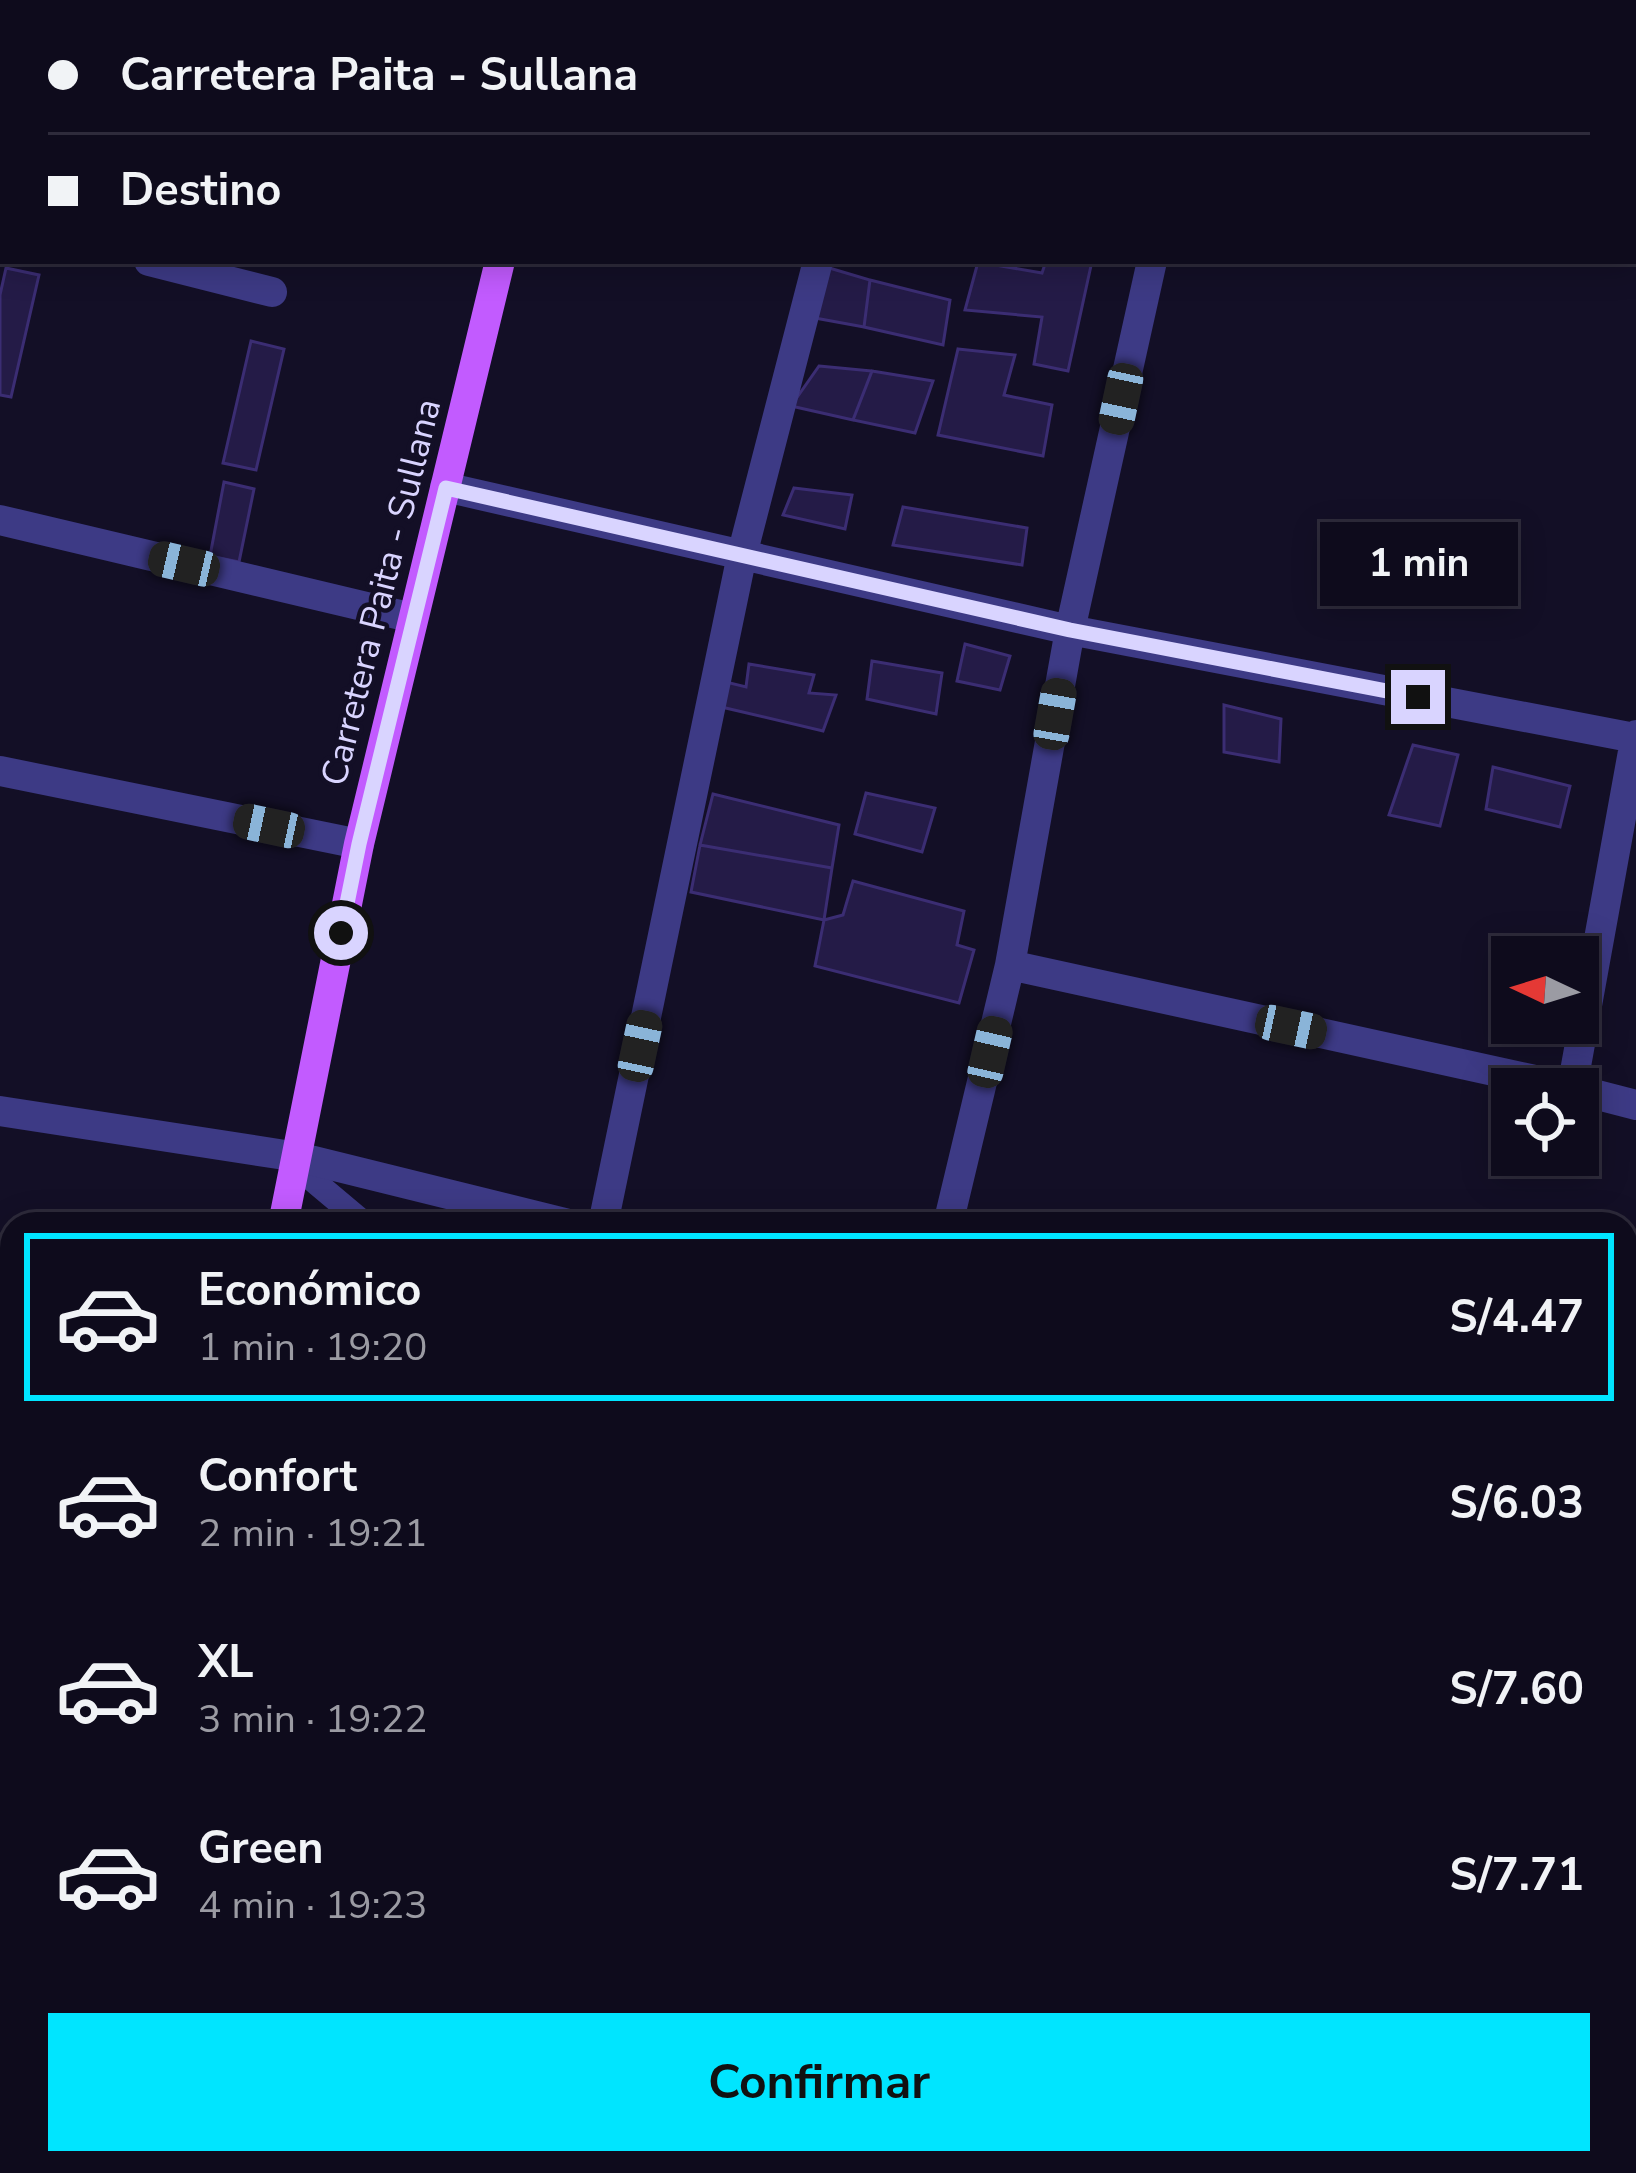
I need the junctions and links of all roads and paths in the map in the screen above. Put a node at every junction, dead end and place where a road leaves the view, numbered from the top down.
1 (161, 264) edge
2 (499, 264) edge
3 (817, 264) edge
4 (1151, 264) edge
5 (272, 292) dead end
6 (446, 488) junction
7 (0, 520) edge
8 (742, 555) junction
9 (413, 618) junction
10 (1070, 630) junction
11 (1636, 737) edge
12 (0, 771) edge
13 (359, 844) junction
14 (1010, 965) junction
15 (1579, 1068) edge
16 (1491, 1071) edge
17 (1599, 1095) edge
18 (1636, 1105) edge
19 (0, 1111) edge
20 (297, 1161) junction
21 (286, 1212) edge
22 (351, 1212) edge
23 (517, 1212) edge
24 (605, 1212) edge
25 (951, 1212) edge

1 - 5 street
2 - 6 main road, Carretera Paita - Sullana
3 - 8 street
4 - 10 street
6 - 8 street
6 - 9 main road, Carretera Paita - Sullana
7 - 9 street
8 - 10 street
8 - 24 street
9 - 13 main road, Carretera Paita - Sullana
10 - 11 street
10 - 14 street
11 - 15 street
12 - 13 street
13 - 20 main road, Carretera Paita - Sullana
14 - 16 street
14 - 25 street
17 - 18 street
19 - 20 street
20 - 21 main road, Carretera Paita - Sullana
20 - 22 lane
20 - 23 street

